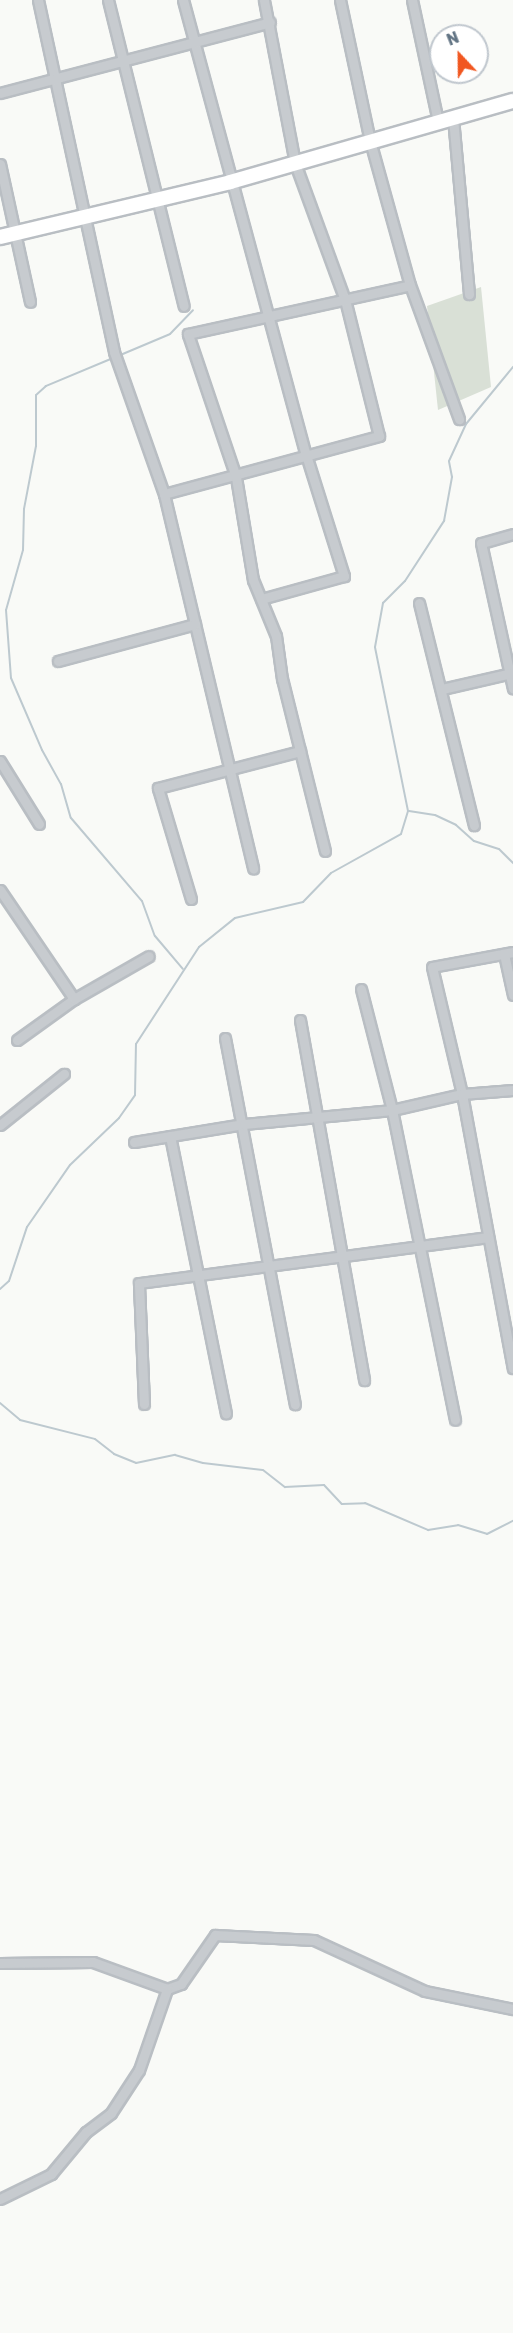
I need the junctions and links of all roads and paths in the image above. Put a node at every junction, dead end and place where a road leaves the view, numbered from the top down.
1 (38, 0) edge
2 (108, 0) edge
3 (183, 0) edge
4 (264, 0) edge
5 (340, 0) edge
6 (412, 0) edge
7 (270, 22) junction
8 (194, 44) junction
9 (120, 62) junction
10 (55, 78) junction
11 (0, 93) edge
12 (513, 101) edge
13 (453, 117) junction
14 (438, 121) junction
15 (370, 141) junction
16 (294, 163) junction
17 (0, 164) edge
18 (230, 182) junction
19 (154, 200) junction
20 (82, 217) junction
21 (15, 233) junction
22 (0, 237) edge
23 (410, 285) junction
24 (469, 294) dead end
25 (345, 300) junction
26 (30, 302) dead end
27 (184, 306) dead end
28 (267, 317) junction
29 (459, 419) dead end
30 (307, 458) junction
31 (236, 477) junction
32 (164, 494) junction
33 (513, 534) edge
34 (261, 599) junction
35 (419, 603) dead end
36 (195, 624) junction
37 (58, 662) dead end
38 (511, 673) edge
39 (442, 689) junction
40 (513, 689) edge
41 (300, 751) junction
42 (0, 761) edge
43 (226, 767) junction
44 (39, 824) dead end
45 (474, 825) dead end
46 (325, 851) dead end
47 (253, 869) dead end
48 (0, 890) edge
49 (191, 899) dead end
50 (509, 953) edge
51 (149, 956) dead end
52 (361, 989) dead end
53 (513, 995) edge
54 (74, 999) junction
55 (300, 1020) dead end
56 (225, 1038) dead end
57 (17, 1040) dead end
58 (64, 1074) dead end
59 (513, 1090) edge
60 (462, 1094) junction
61 (392, 1110) junction
62 (317, 1119) junction
63 (244, 1124) junction
64 (0, 1125) edge
65 (170, 1136) junction
66 (134, 1142) dead end
67 (488, 1237) junction
68 (419, 1245) junction
69 (344, 1256) junction
70 (272, 1265) junction
71 (199, 1275) junction
72 (513, 1368) edge
73 (364, 1380) dead end
74 (144, 1404) dead end
75 (295, 1404) dead end
76 (226, 1413) dead end
77 (455, 1420) dead end
78 (0, 1963) edge
79 (167, 1989) junction
80 (513, 2009) edge
81 (0, 2199) edge

1 - 10 street
2 - 9 street
3 - 8 street
4 - 7 street
5 - 15 street
6 - 14 street
7 - 8 street
7 - 16 street
8 - 9 street
8 - 18 street
9 - 10 street
9 - 19 street
10 - 11 street
10 - 20 street
12 - 13 street
13 - 14 street
13 - 24 street
14 - 15 street
15 - 16 street
15 - 23 street
16 - 18 street
16 - 25 street
17 - 21 street
18 - 19 street
18 - 28 street
19 - 20 street
19 - 27 street
20 - 21 street
20 - 32 street
21 - 22 street
21 - 26 street
23 - 25 street
23 - 29 street
25 - 28 street
25 - 30 street
28 - 30 street
28 - 31 street
30 - 31 street
30 - 34 street
31 - 32 street
31 - 34 street
32 - 36 street
33 - 38 street
34 - 41 street
35 - 39 street
36 - 37 street
36 - 43 street
38 - 39 street
38 - 40 street
39 - 45 street
41 - 43 street
41 - 46 street
42 - 44 street
43 - 47 street
43 - 49 street
48 - 54 street
50 - 53 street
50 - 60 street
51 - 54 street
52 - 61 street
54 - 57 street
55 - 62 street
56 - 63 street
58 - 64 street
59 - 60 street
60 - 61 street
60 - 67 street
61 - 62 street
61 - 68 street
62 - 63 street
62 - 69 street
63 - 65 street
63 - 70 street
65 - 66 street
65 - 71 street
67 - 68 street
67 - 72 street
68 - 69 street
68 - 77 street
69 - 70 street
69 - 73 street
70 - 71 street
70 - 75 street
71 - 74 street
71 - 76 street
78 - 79 street
79 - 80 street
79 - 81 street

